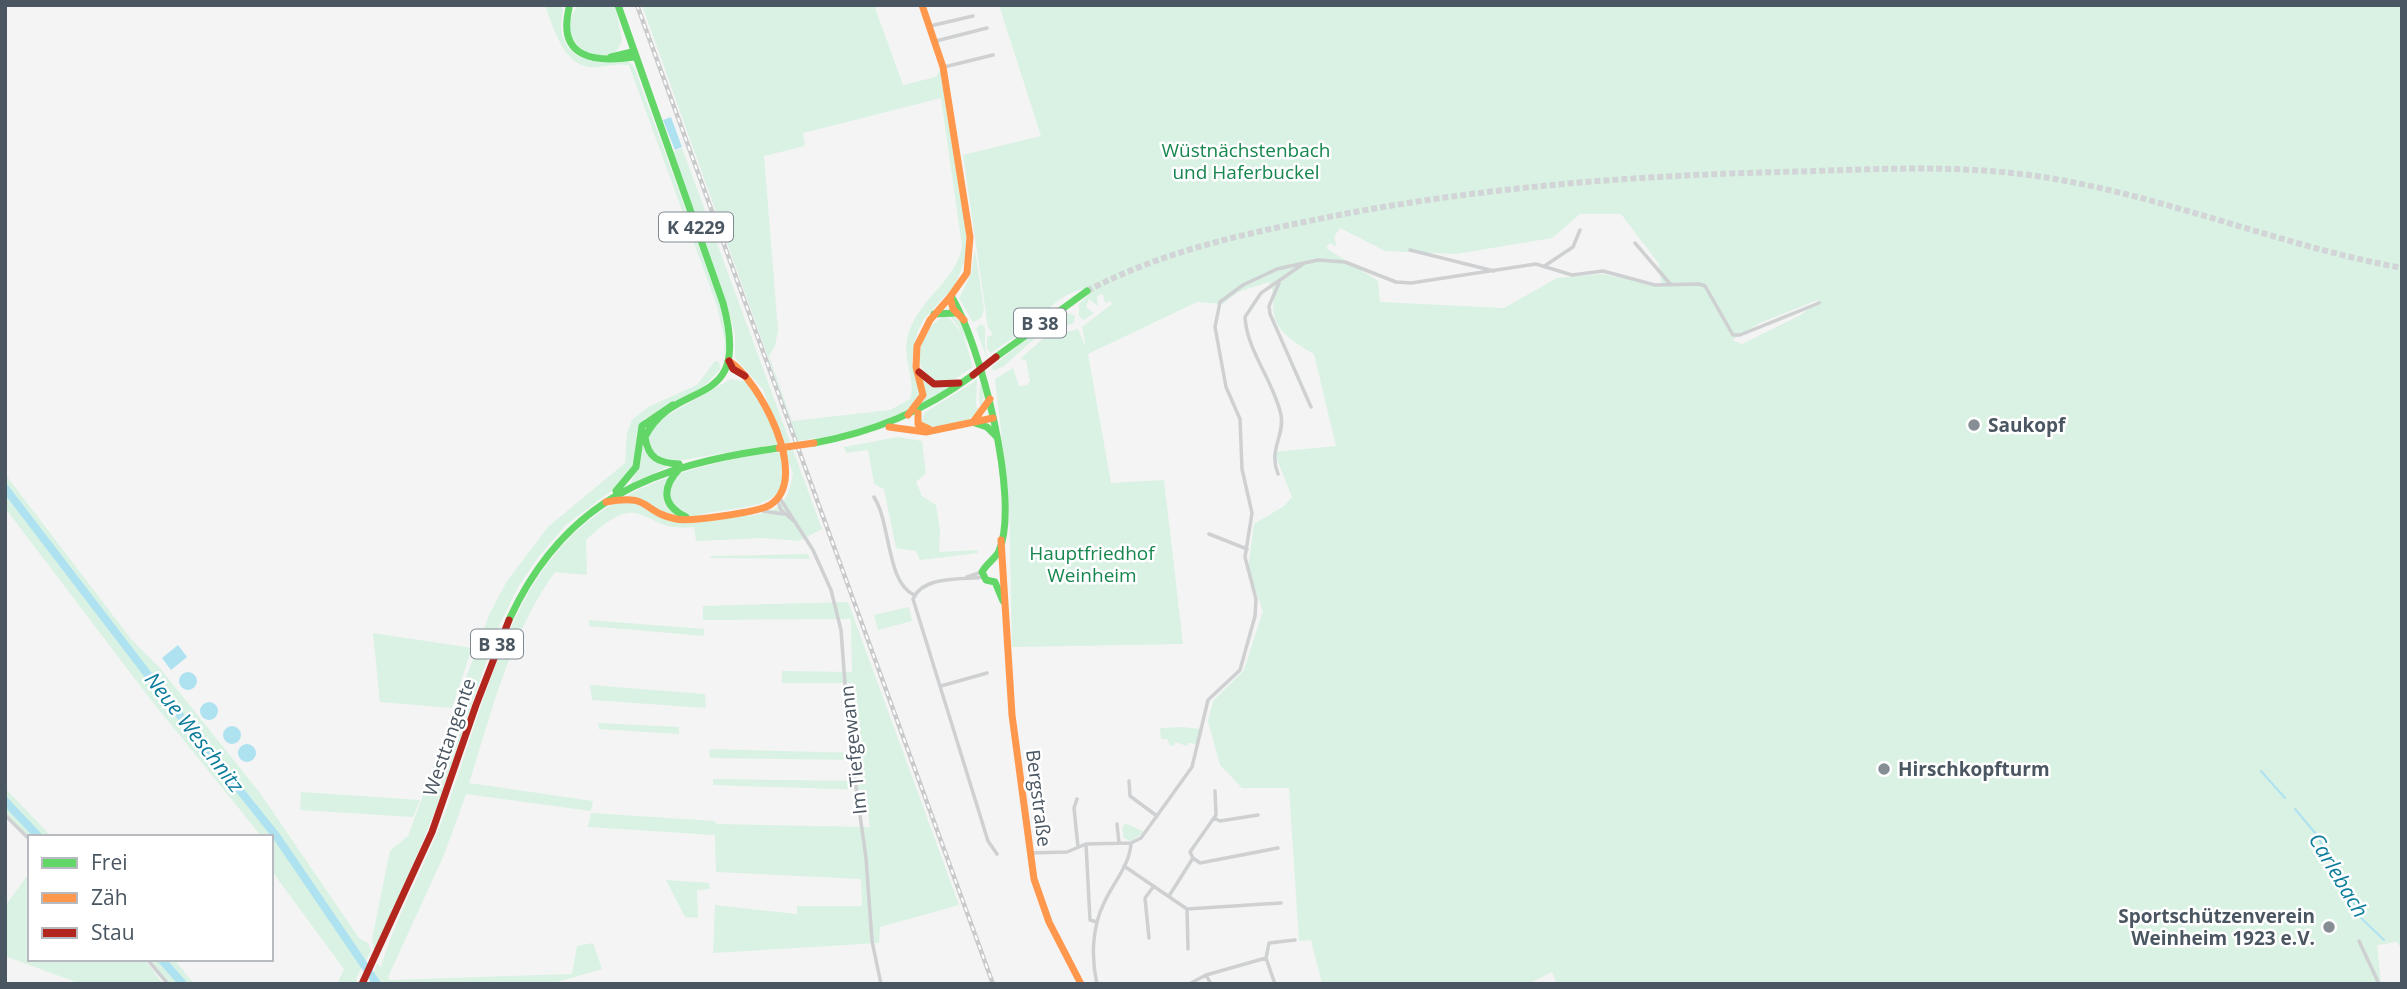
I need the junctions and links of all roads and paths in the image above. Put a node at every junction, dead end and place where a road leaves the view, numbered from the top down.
1 (618, 5) edge
2 (922, 5) edge
3 (569, 6) edge
4 (973, 16) dead end
5 (930, 26) junction
6 (987, 28) dead end
7 (627, 35) junction
8 (936, 41) junction
9 (619, 54) junction
10 (633, 55) junction
11 (993, 55) dead end
12 (606, 60) junction
13 (943, 67) junction
14 (1580, 230) dead end
15 (1635, 243) dead end
16 (1410, 250) dead end
17 (1308, 261) junction
18 (1546, 265) junction
19 (1497, 271) junction
20 (1279, 281) junction
21 (1671, 285) junction
22 (1087, 291) tunnel mouth
23 (950, 297) junction
24 (1819, 303) dead end
25 (956, 313) junction
26 (934, 314) junction
27 (966, 322) junction
28 (729, 361) junction
29 (916, 367) junction
30 (740, 374) junction
31 (751, 378) junction
32 (718, 381) junction
33 (963, 383) junction
34 (990, 400) junction
35 (1311, 407) dead end
36 (918, 413) junction
37 (993, 418) junction
38 (905, 419) junction
39 (973, 422) junction
40 (887, 427) junction
41 (934, 430) junction
42 (996, 436) junction
43 (684, 465) junction
44 (1278, 474) dead end
45 (610, 497) junction
46 (874, 497) dead end
47 (778, 498) junction
48 (601, 503) junction
49 (761, 510) junction
50 (747, 511) junction
51 (786, 516) junction
52 (687, 518) junction
53 (797, 525) junction
54 (1209, 534) dead end
55 (1247, 549) junction
56 (996, 563) junction
57 (983, 575) junction
58 (998, 581) junction
59 (914, 595) junction
60 (987, 673) dead end
61 (941, 686) junction
62 (1129, 781) dead end
63 (1215, 791) dead end
64 (1077, 799) dead end
65 (5, 815) edge
66 (1258, 815) dead end
67 (1157, 816) junction
68 (1214, 818) junction
69 (1117, 824) dead end
70 (28, 838) edge
71 (1131, 843) junction
72 (1086, 844) junction
73 (1119, 844) junction
74 (1078, 847) junction
75 (1278, 848) dead end
76 (1030, 853) junction
77 (997, 854) dead end
78 (1193, 858) junction
79 (1124, 866) junction
80 (1154, 886) junction
81 (1169, 896) junction
82 (1281, 903) dead end
83 (1186, 909) junction
84 (1097, 922) junction
85 (1149, 938) dead end
86 (1295, 940) dead end
87 (2358, 941) dead end
88 (1188, 949) dead end
89 (1266, 958) junction
90 (149, 961) edge
91 (1206, 975) junction
92 (168, 984) edge
93 (362, 984) edge
94 (881, 984) edge
95 (1081, 984) edge
96 (1097, 984) edge
97 (1189, 984) edge
98 (1211, 984) edge
99 (1275, 984) edge
100 (2379, 984) edge

1 - 7 main road, K 4229
2 - 5 main road
3 - 12 main road
4 - 5 street
5 - 8 main road
6 - 8 street
7 - 9 main road
7 - 10 main road, K 4229
8 - 13 main road
9 - 10 main road
9 - 12 main road
10 - 12 main road
10 - 28 main road, K 4229
11 - 13 street
13 - 23 main road
14 - 18 street
15 - 21 street
16 - 19 street
17 - 19 street
17 - 20 street
17 - 55 street
18 - 19 street
18 - 21 street
20 - 35 street
20 - 44 street
21 - 24 street
22 - 33 main road, B 38, bridge
23 - 25 main road
23 - 26 main road
23 - 27 main road, Bergstraße
25 - 26 main road
25 - 27 main road
26 - 29 main road
27 - 34 main road, Bergstraße
28 - 30 main road
28 - 31 main road
28 - 32 main road
28 - 45 main road
29 - 33 main road
29 - 38 main road
30 - 31 main road
30 - 32 main road
31 - 47 main road
32 - 43 main road
33 - 36 main road, B 38
34 - 37 main road, Bergstraße
34 - 39 main road
36 - 38 main road, B 38
36 - 41 main road
37 - 39 main road
37 - 42 main road, Bergstraße
38 - 40 main road, Westtangente / B 38
39 - 41 main road
39 - 42 main road
40 - 41 main road
40 - 43 main road, Westtangente / B 38, bridge
42 - 56 main road, Bergstraße
43 - 45 main road, Westtangente / B 38
43 - 52 main road
45 - 48 main road, Westtangente / B 38
46 - 59 street
47 - 49 main road
47 - 50 main road
47 - 51 street, Im Tiefgewann
47 - 53 street, Im Tiefgewann
48 - 52 main road
48 - 93 main road, Westtangente / B 38
49 - 50 main road
49 - 51 street, Im Tiefgewann
50 - 52 main road
51 - 53 street, Im Tiefgewann
53 - 94 street, Im Tiefgewann
54 - 55 street
55 - 67 street
56 - 57 main road, Bergstraße
56 - 58 main road, Bergstraße
57 - 58 main road
57 - 59 street
58 - 76 main road, Bergstraße
59 - 61 street
60 - 61 street
61 - 77 street
62 - 67 street
63 - 68 street
64 - 74 street
65 - 70 street
66 - 68 street
67 - 71 street
68 - 78 street
69 - 73 street
71 - 73 street
71 - 79 street
72 - 73 street
72 - 74 street
72 - 84 street
74 - 76 street
75 - 78 street
76 - 95 main road, Bergstraße
78 - 81 street
79 - 80 street
79 - 84 street
80 - 81 street
80 - 85 street
81 - 83 street
82 - 83 street
83 - 88 street
84 - 96 street
86 - 89 street
87 - 100 street
89 - 91 street
89 - 99 street
90 - 92 street
91 - 97 street
91 - 98 street

